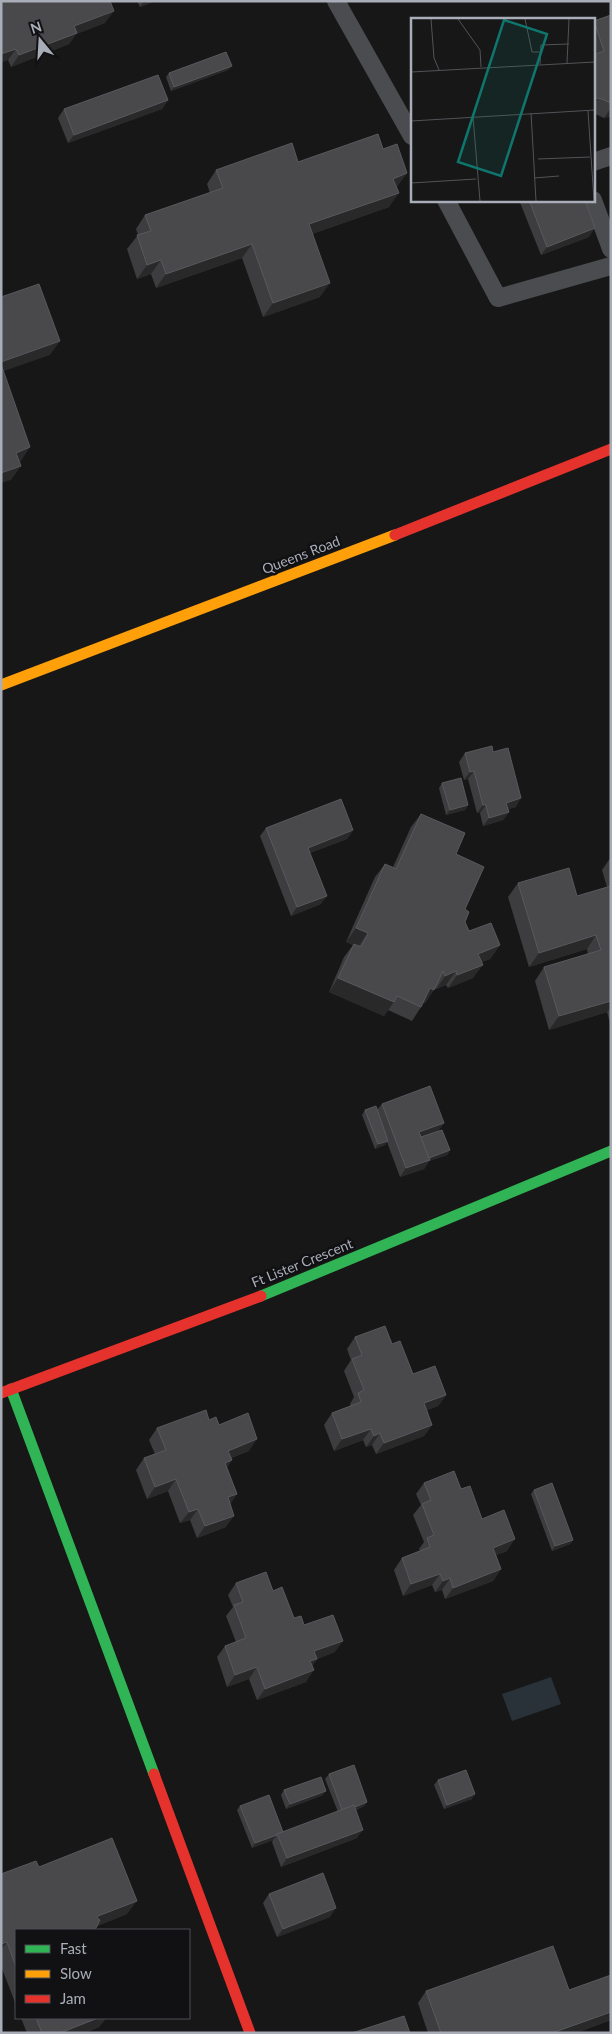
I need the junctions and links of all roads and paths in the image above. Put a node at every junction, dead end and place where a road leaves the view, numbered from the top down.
1 (336, 1) edge
2 (411, 134) edge
3 (611, 156) edge
4 (594, 162) edge
5 (447, 201) edge
6 (593, 201) edge
7 (611, 249) edge
8 (611, 266) edge
9 (611, 450) edge
10 (1, 685) edge
11 (611, 1152) edge
12 (6, 1391) edge
13 (250, 2033) edge

1 - 2 lane
3 - 4 lane
5 - 8 lane
6 - 7 lane
9 - 10 main road, Queens Road
11 - 12 main road, Ft Lister Crescent
12 - 13 main road

